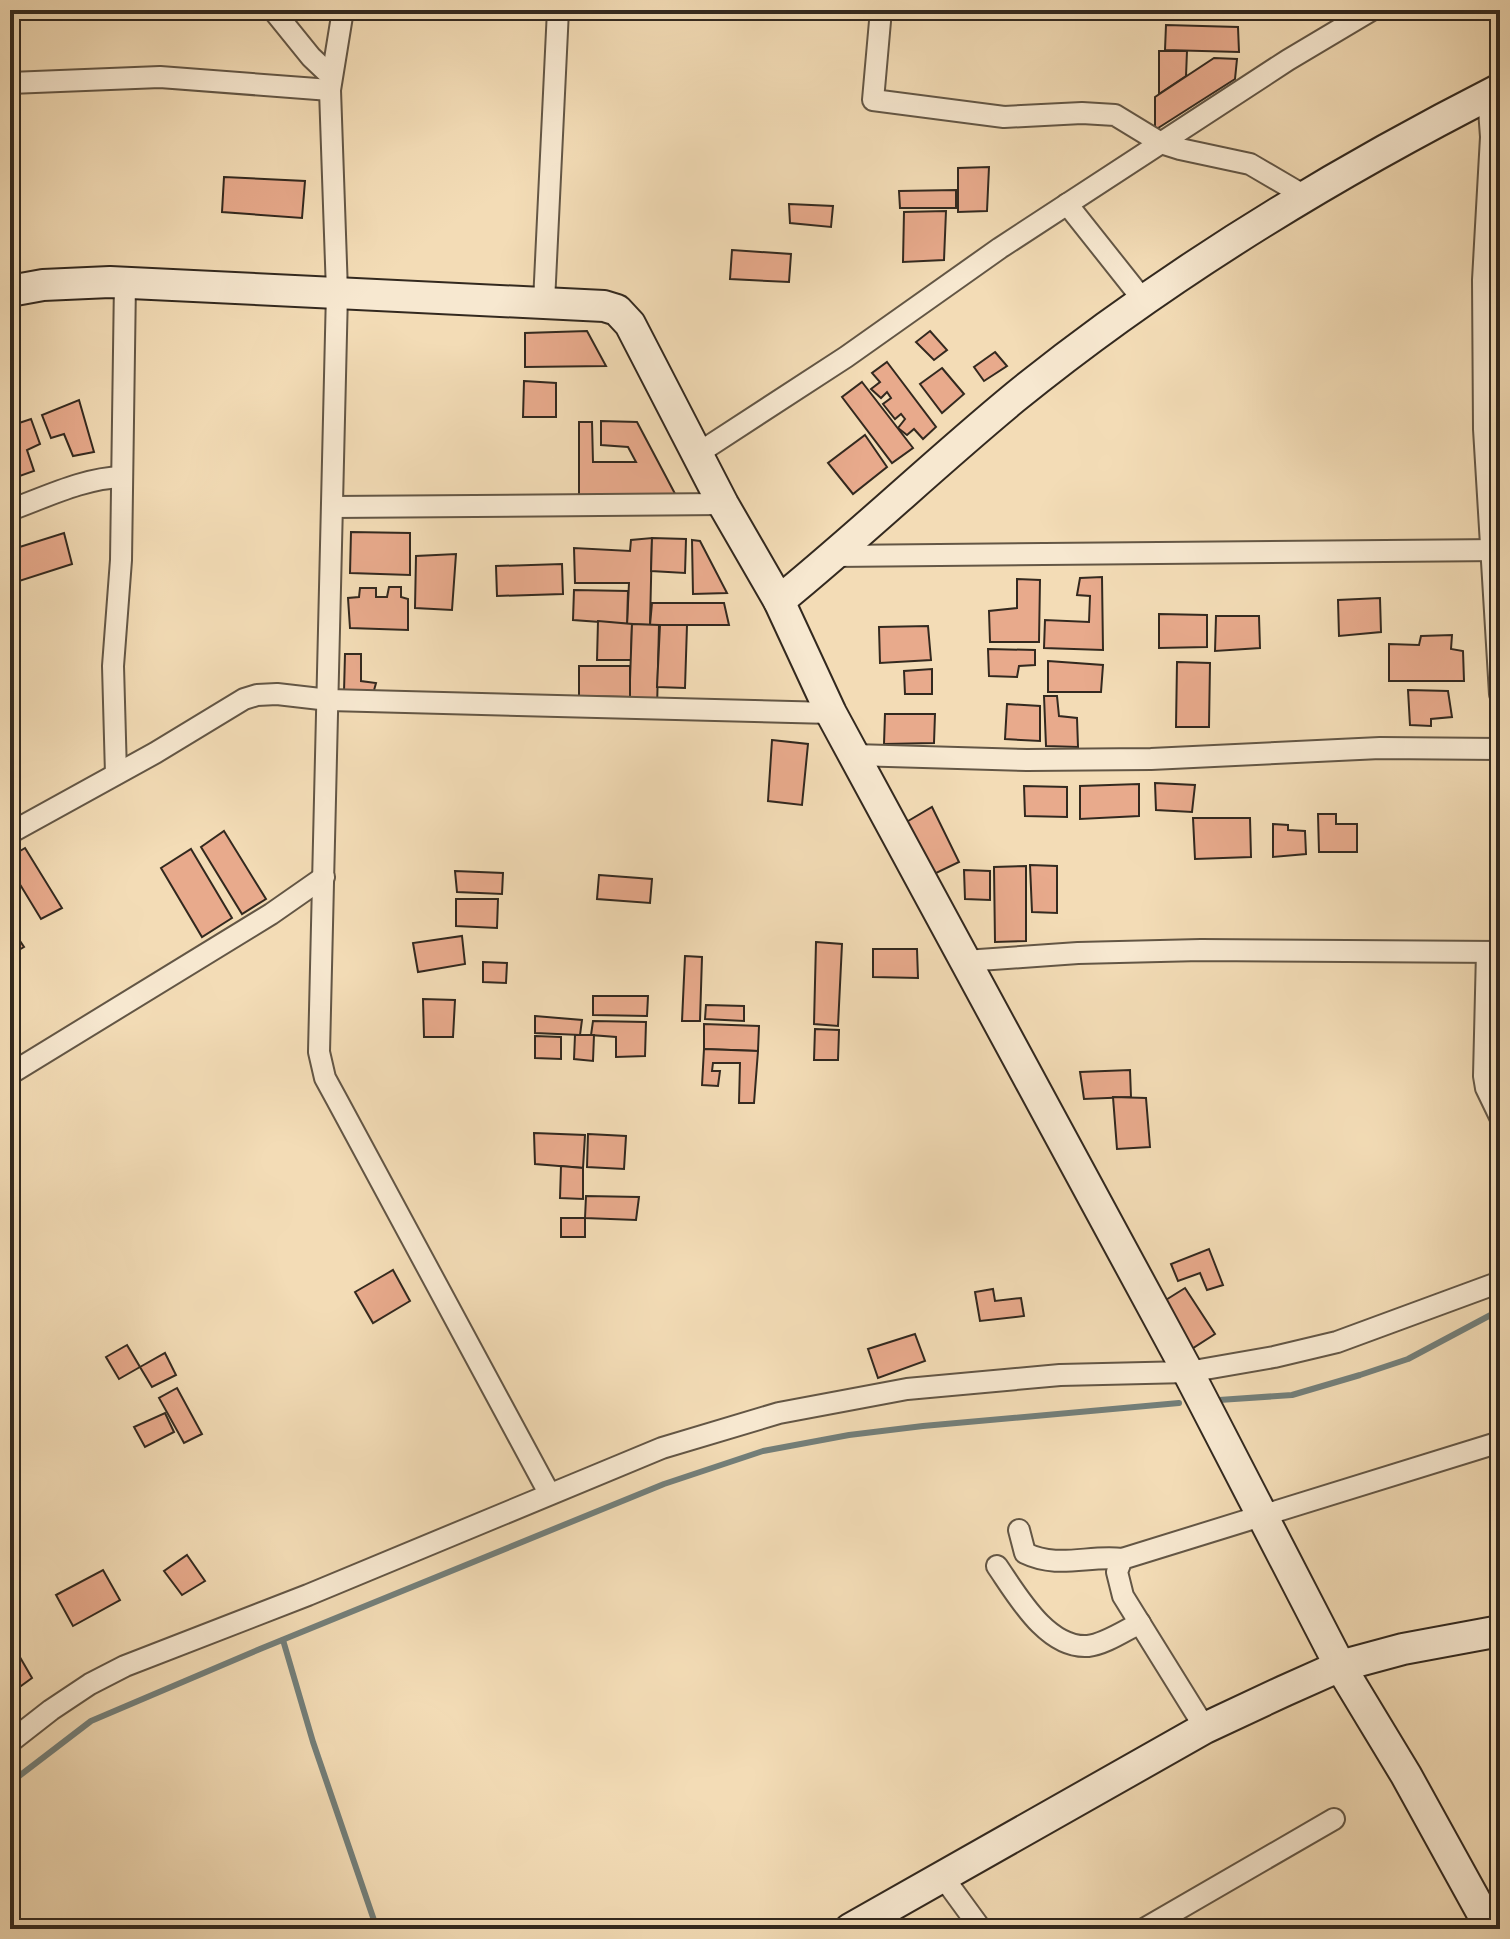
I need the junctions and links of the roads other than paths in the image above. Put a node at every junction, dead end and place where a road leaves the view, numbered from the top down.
1 (273, 10) edge
2 (343, 10) edge
3 (558, 10) edge
4 (881, 10) edge
5 (1372, 10) edge
6 (10, 83) edge
7 (331, 83) junction
8 (1494, 92) edge
9 (1496, 137) edge
10 (1161, 143) junction
11 (1303, 195) junction
12 (1067, 204) junction
13 (125, 282) junction
14 (10, 291) edge
15 (337, 292) junction
16 (1144, 301) junction
17 (544, 302) junction
18 (697, 454) junction
19 (122, 477) junction
20 (723, 504) junction
21 (332, 507) junction
22 (10, 510) edge
23 (1496, 550) edge
24 (834, 556) junction
25 (779, 601) junction
26 (1500, 694) edge
27 (329, 700) junction
28 (831, 713) junction
29 (1500, 749) edge
30 (854, 755) junction
31 (116, 774) junction
32 (10, 833) edge
33 (324, 877) junction
34 (1494, 952) edge
35 (965, 961) junction
36 (10, 1074) edge
37 (1500, 1117) edge
38 (1500, 1282) edge
39 (1188, 1372) junction
40 (1500, 1442) edge
41 (549, 1493) junction
42 (1264, 1517) junction
43 (1019, 1530) dead end
44 (1122, 1559) junction
45 (997, 1566) dead end
46 (1140, 1623) junction
47 (1500, 1631) edge
48 (1340, 1666) junction
49 (1205, 1728) junction
50 (10, 1742) edge
51 (1334, 1819) dead end
52 (943, 1877) junction
53 (850, 1929) edge
54 (981, 1929) edge
55 (1144, 1929) edge
56 (1491, 1929) edge

1 - 7 street
2 - 7 street
3 - 17 street
4 - 10 street
5 - 10 street
6 - 7 street
7 - 15 street
8 - 9 street
8 - 11 street
9 - 23 street
10 - 11 street
10 - 12 street
11 - 16 street
12 - 16 street
12 - 18 street
13 - 14 street
13 - 15 street
13 - 19 street
15 - 17 street
15 - 21 street
16 - 24 street
17 - 18 street
18 - 20 street
19 - 22 street
19 - 31 street
20 - 21 street
20 - 25 street
21 - 27 street
23 - 24 street
23 - 26 street
24 - 25 street
25 - 28 street
27 - 28 street
27 - 31 street
27 - 33 street
28 - 30 street
29 - 30 street
30 - 35 street
31 - 32 street
33 - 36 street
33 - 41 street
34 - 35 street
34 - 37 street
35 - 39 street
38 - 39 street
39 - 41 street
39 - 42 street
40 - 42 street
41 - 50 street
42 - 44 street
42 - 48 street
43 - 44 street
44 - 46 street
45 - 46 street
46 - 49 street
47 - 48 street
48 - 49 street
48 - 56 street
49 - 52 street
51 - 55 street
52 - 53 street
52 - 54 street

